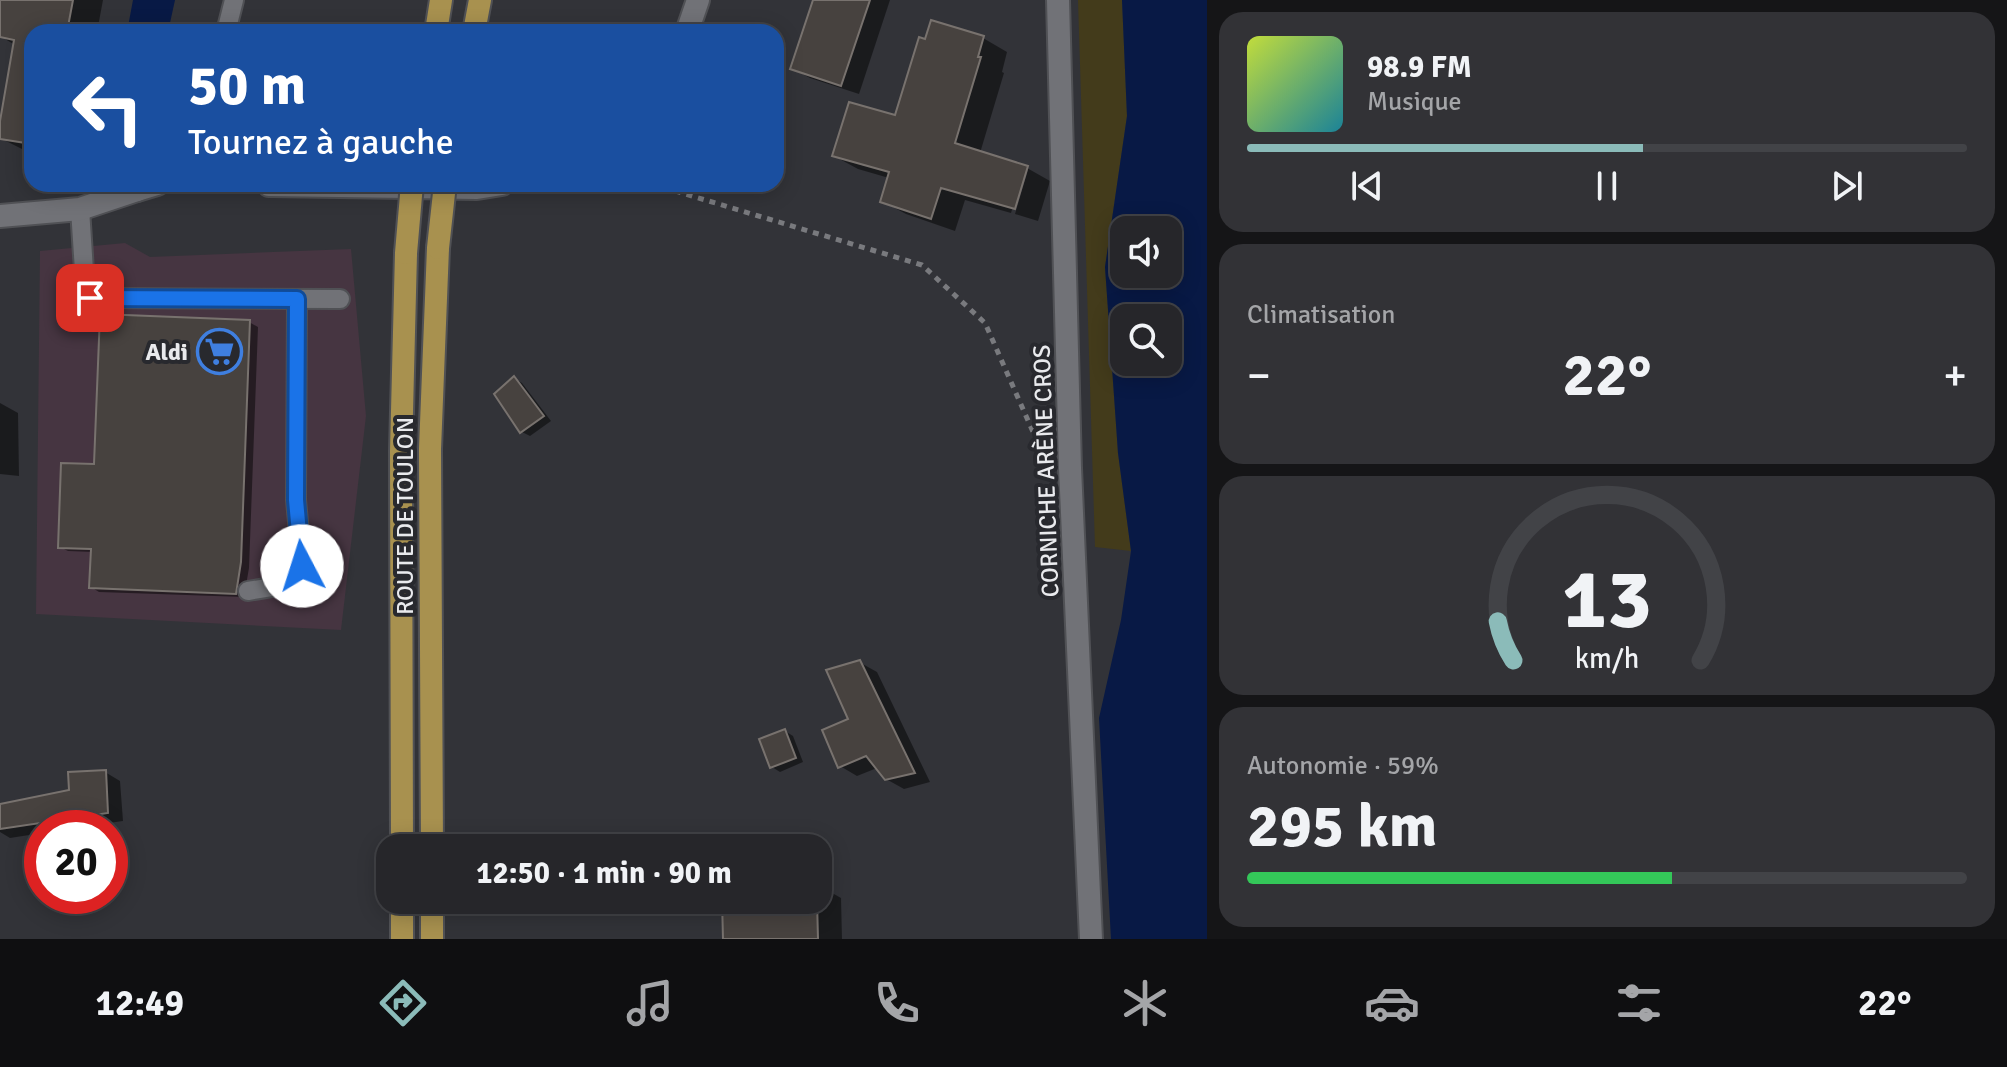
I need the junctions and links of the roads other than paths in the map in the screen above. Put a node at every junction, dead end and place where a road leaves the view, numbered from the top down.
1 (234, 0) edge
2 (441, 0) edge
3 (480, 0) edge
4 (698, 0) edge
5 (1058, 0) edge
6 (228, 24) edge
7 (437, 24) edge
8 (476, 24) edge
9 (690, 24) edge
10 (128, 192) edge
11 (411, 192) edge
12 (444, 192) edge
13 (80, 209) junction
14 (0, 216) edge
15 (297, 299) junction
16 (340, 299) dead end
17 (248, 591) dead end
18 (402, 834) edge
19 (432, 834) edge
20 (402, 914) edge
21 (432, 914) edge
22 (402, 939) edge
23 (432, 939) edge
24 (1091, 939) edge

1 - 6 lane
2 - 7 main road
3 - 8 main road
4 - 9 street
5 - 24 street, CORNICHE ARÈNE CROS
10 - 13 street
11 - 18 main road, ROUTE DE TOULON, bridge
12 - 19 main road, ROUTE DE TOULON, bridge
13 - 14 street
13 - 15 lane
15 - 16 lane
15 - 17 lane
20 - 22 main road
21 - 23 main road

